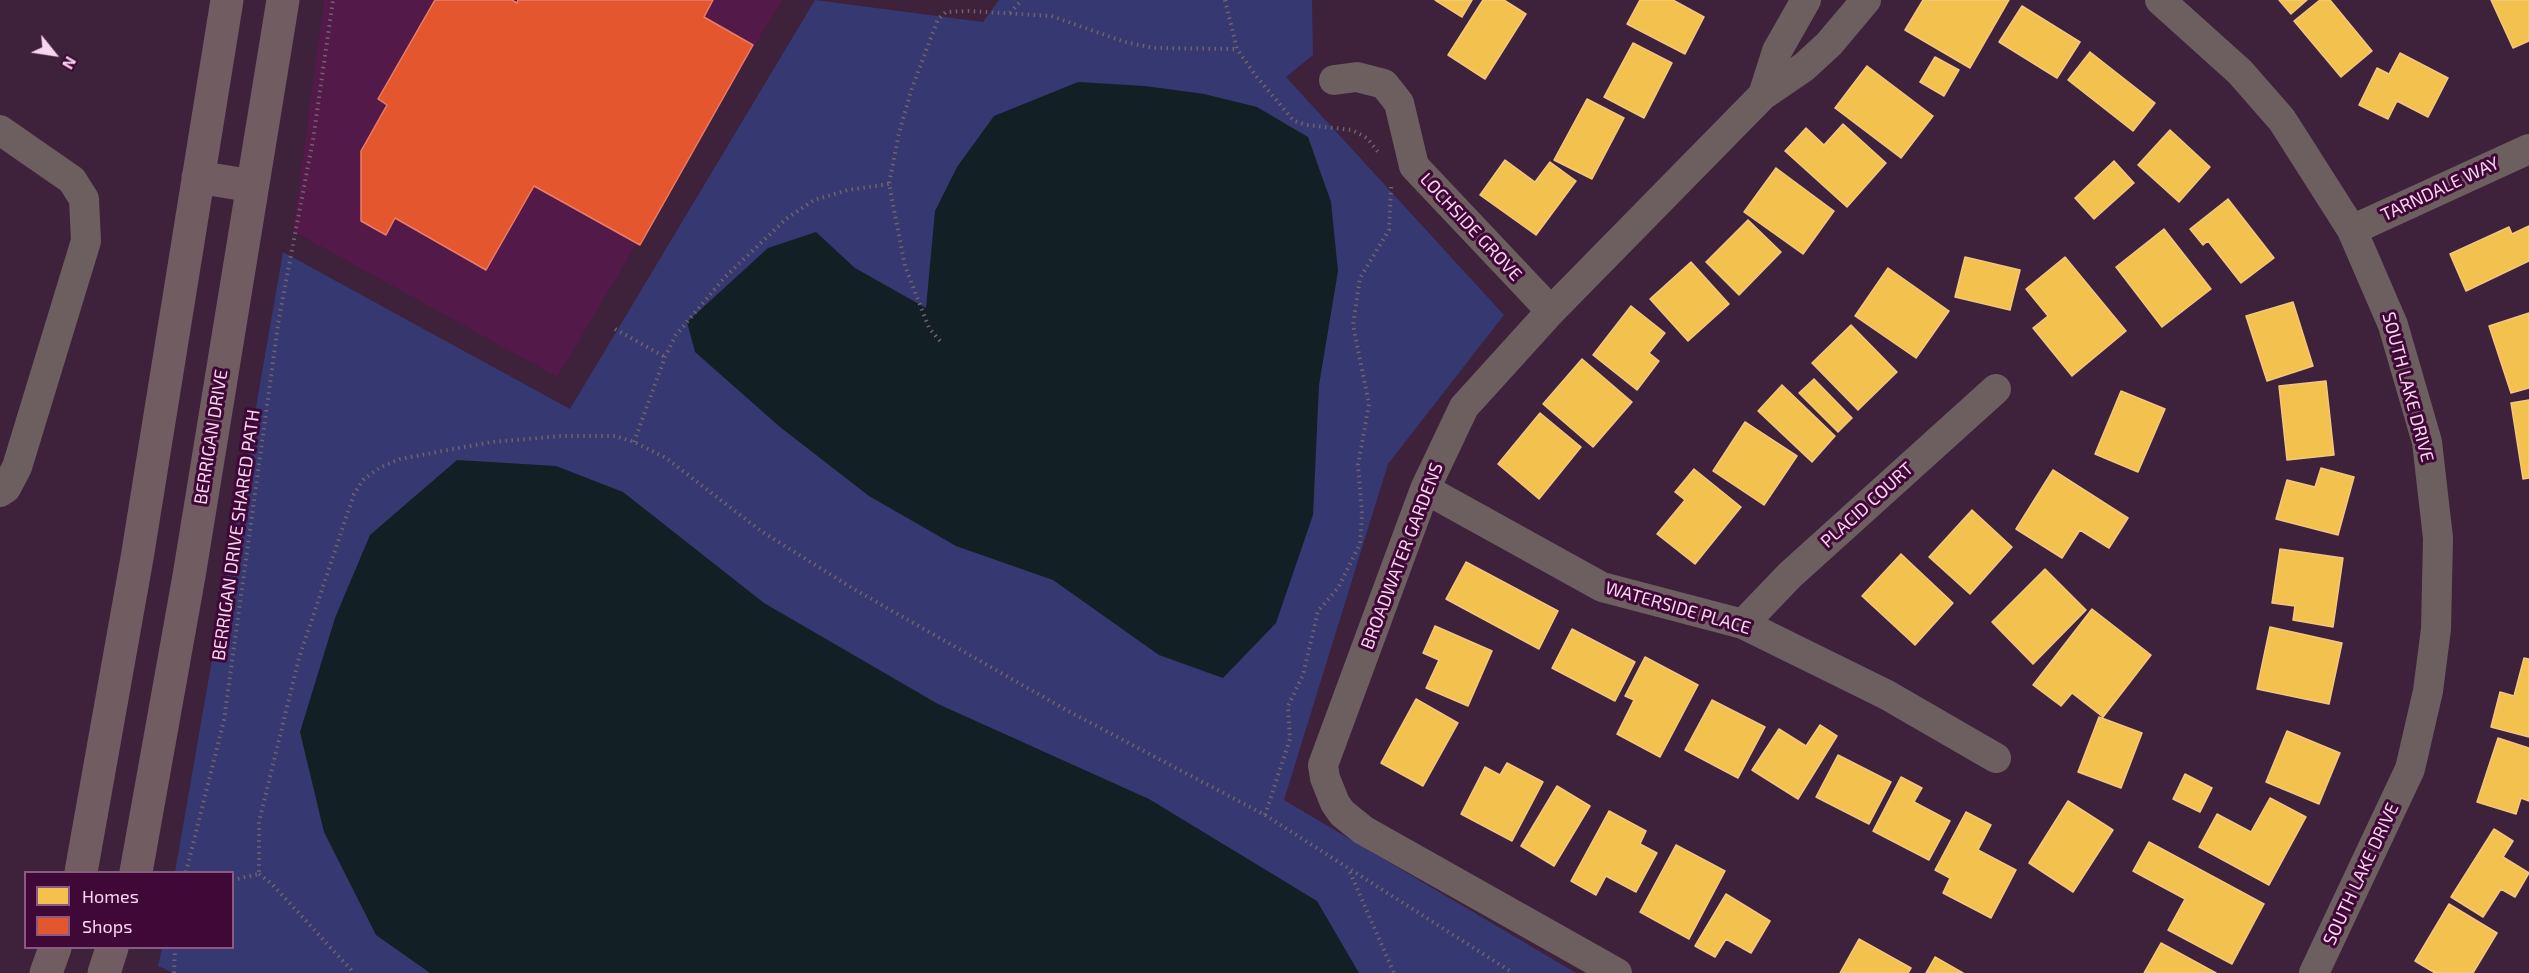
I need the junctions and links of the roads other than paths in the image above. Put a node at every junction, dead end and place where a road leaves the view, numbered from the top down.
1 (227, 0) edge
2 (284, 0) edge
3 (1806, 0) edge
4 (1866, 0) edge
5 (2160, 0) edge
6 (1334, 80) dead end
7 (1763, 95) junction
8 (0, 130) edge
9 (2529, 148) edge
10 (198, 177) junction
11 (252, 186) junction
12 (2352, 230) junction
13 (1551, 311) junction
14 (1996, 389) dead end
15 (1425, 489) junction
16 (0, 492) edge
17 (1743, 624) junction
18 (1996, 758) dead end
19 (81, 871) edge
20 (136, 871) edge
21 (54, 949) edge
22 (112, 949) edge
23 (46, 973) edge
24 (104, 973) edge
25 (1617, 973) edge
26 (2314, 973) edge

1 - 10 main road
2 - 11 main road, BERRIGAN DRIVE
3 - 7 street, BROADWATER GARDENS
4 - 7 street, BROADWATER GARDENS
5 - 12 street, SOUTH LAKE DRIVE
6 - 13 street, LOCHSIDE GROVE
7 - 13 street, BROADWATER GARDENS
8 - 16 street
9 - 12 street, TARNDALE WAY
10 - 11 main road
10 - 19 main road
11 - 20 main road, BERRIGAN DRIVE
12 - 26 street, SOUTH LAKE DRIVE
13 - 15 street, BROADWATER GARDENS
14 - 17 street, PLACID COURT
15 - 17 street, WATERSIDE PLACE
15 - 25 street, BROADWATER GARDENS
17 - 18 street, WATERSIDE PLACE
21 - 23 main road
22 - 24 main road

